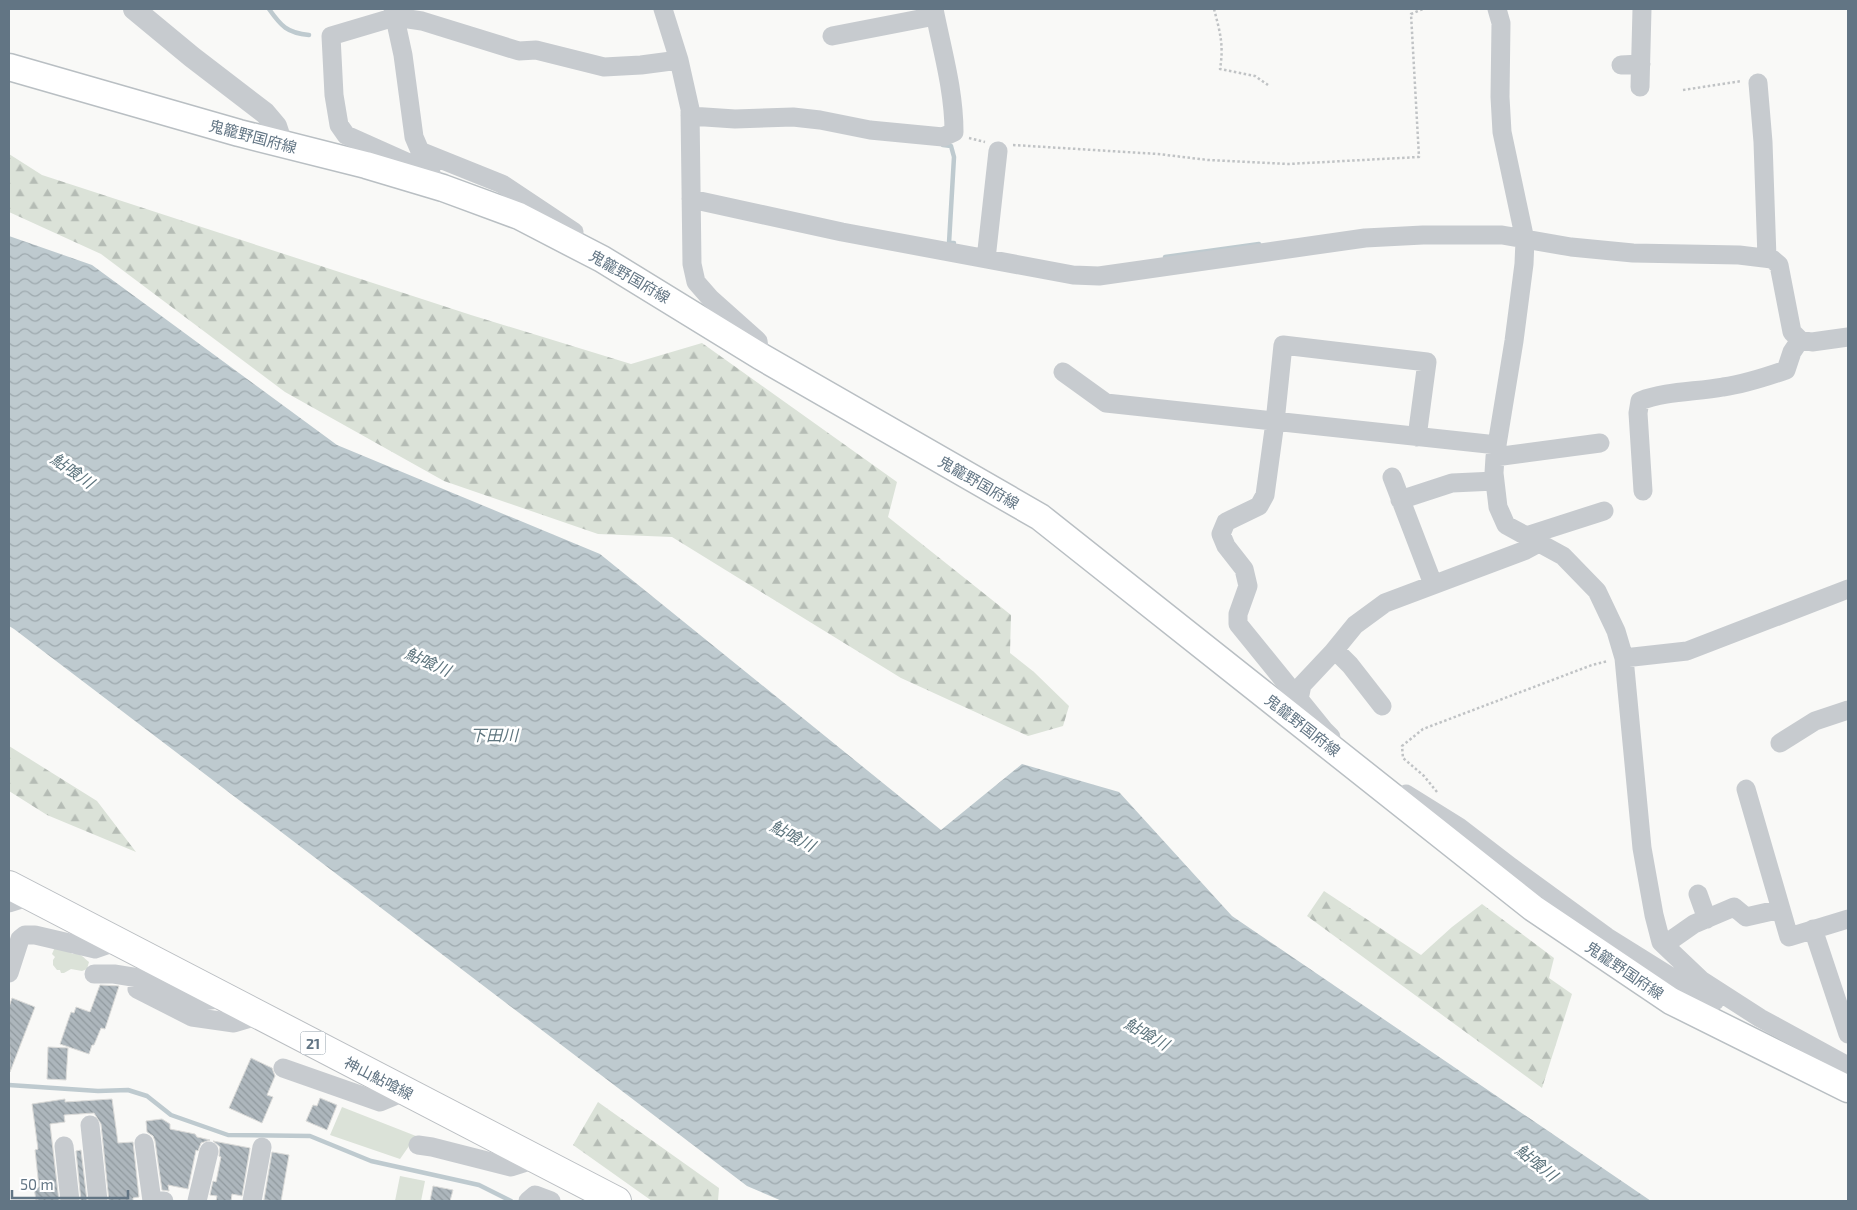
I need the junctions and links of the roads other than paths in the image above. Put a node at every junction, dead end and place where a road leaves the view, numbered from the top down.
1 (134, 9) edge
2 (663, 9) edge
3 (1497, 9) edge
4 (1642, 9) edge
5 (935, 12) edge
6 (394, 13) edge
7 (832, 36) dead end
8 (679, 60) junction
9 (1641, 64) junction
10 (1621, 65) dead end
11 (9, 67) edge
12 (1758, 83) road end
13 (1640, 87) dead end
14 (690, 116) junction
15 (282, 144) junction
16 (1000, 147) road end
17 (434, 186) junction
18 (691, 198) junction
19 (1525, 240) junction
20 (1767, 258) junction
21 (986, 259) junction
22 (608, 262) junction
23 (1848, 337) edge
24 (1800, 340) junction
25 (760, 356) junction
26 (1064, 372) dead end
27 (1275, 422) junction
28 (1417, 437) junction
29 (1600, 443) dead end
30 (1496, 451) junction
31 (1392, 477) dead end
32 (1495, 481) junction
33 (1643, 491) dead end
34 (1400, 500) junction
35 (1604, 511) dead end
36 (1533, 539) junction
37 (1433, 584) junction
38 (1848, 589) edge
39 (1335, 650) junction
40 (1624, 658) junction
41 (1299, 698) junction
42 (1382, 706) dead end
43 (1848, 710) edge
44 (1780, 743) dead end
45 (1354, 766) junction
46 (1746, 789) dead end
47 (1698, 894) dead end
48 (16, 895) edge
49 (1781, 909) junction
50 (1707, 918) junction
51 (1848, 919) edge
52 (1813, 929) junction
53 (118, 941) junction
54 (1664, 945) junction
55 (9, 973) edge
56 (94, 974) dead end
57 (137, 989) dead end
58 (226, 998) junction
59 (260, 1015) junction
60 (1760, 1018) junction
61 (1847, 1029) edge
62 (1806, 1035) dead end
63 (1848, 1065) edge
64 (283, 1068) dead end
65 (1848, 1089) edge
66 (404, 1092) junction
67 (90, 1125) dead end
68 (144, 1143) dead end
69 (418, 1145) dead end
70 (64, 1146) dead end
71 (262, 1147) dead end
72 (209, 1151) dead end
73 (536, 1159) junction
74 (70, 1201) edge
75 (98, 1201) edge
76 (152, 1201) edge
77 (164, 1201) edge
78 (197, 1201) edge
79 (252, 1201) edge
80 (617, 1201) edge

1 - 15 street
2 - 8 street
3 - 19 street
4 - 9 street
5 - 7 street
5 - 14 street
6 - 8 street
6 - 17 street
6 - 22 street
8 - 14 street
9 - 10 street
9 - 13 street
11 - 15 main road, 鬼籠野国府線
12 - 20 street
14 - 18 street
15 - 17 main road, 鬼籠野国府線
16 - 21 street
17 - 22 main road, 鬼籠野国府線
18 - 21 street
18 - 25 street
19 - 20 street
19 - 21 street
19 - 30 street
20 - 24 street
22 - 25 main road, 鬼籠野国府線
23 - 24 street
24 - 33 street
25 - 45 main road, 鬼籠野国府線
26 - 27 street
27 - 28 street
27 - 28 street
27 - 41 street
28 - 30 street
29 - 30 street
30 - 32 street
31 - 34 street
32 - 34 street
32 - 36 street
34 - 37 street
35 - 36 street
36 - 37 street
36 - 40 street
37 - 39 street
38 - 40 street
39 - 41 street
39 - 42 street
40 - 54 street
41 - 45 street
43 - 44 street
45 - 60 street
45 - 65 main road, 鬼籠野国府線
46 - 49 street
47 - 50 street
48 - 53 main road, 神山鮎喰線 / 21
49 - 50 street
49 - 52 street
50 - 54 street
51 - 52 street
52 - 61 street
53 - 55 street
53 - 58 main road, 神山鮎喰線 / 21
54 - 60 street
56 - 58 street
57 - 59 street
58 - 59 main road, 神山鮎喰線 / 21
59 - 66 main road, 神山鮎喰線 / 21
60 - 63 street
62 - 63 street
64 - 66 street
66 - 73 main road, 神山鮎喰線 / 21
67 - 75 street
68 - 76 street
69 - 73 street
70 - 74 street
71 - 79 street
72 - 78 street
73 - 80 main road, 神山鮎喰線 / 21
76 - 77 street

